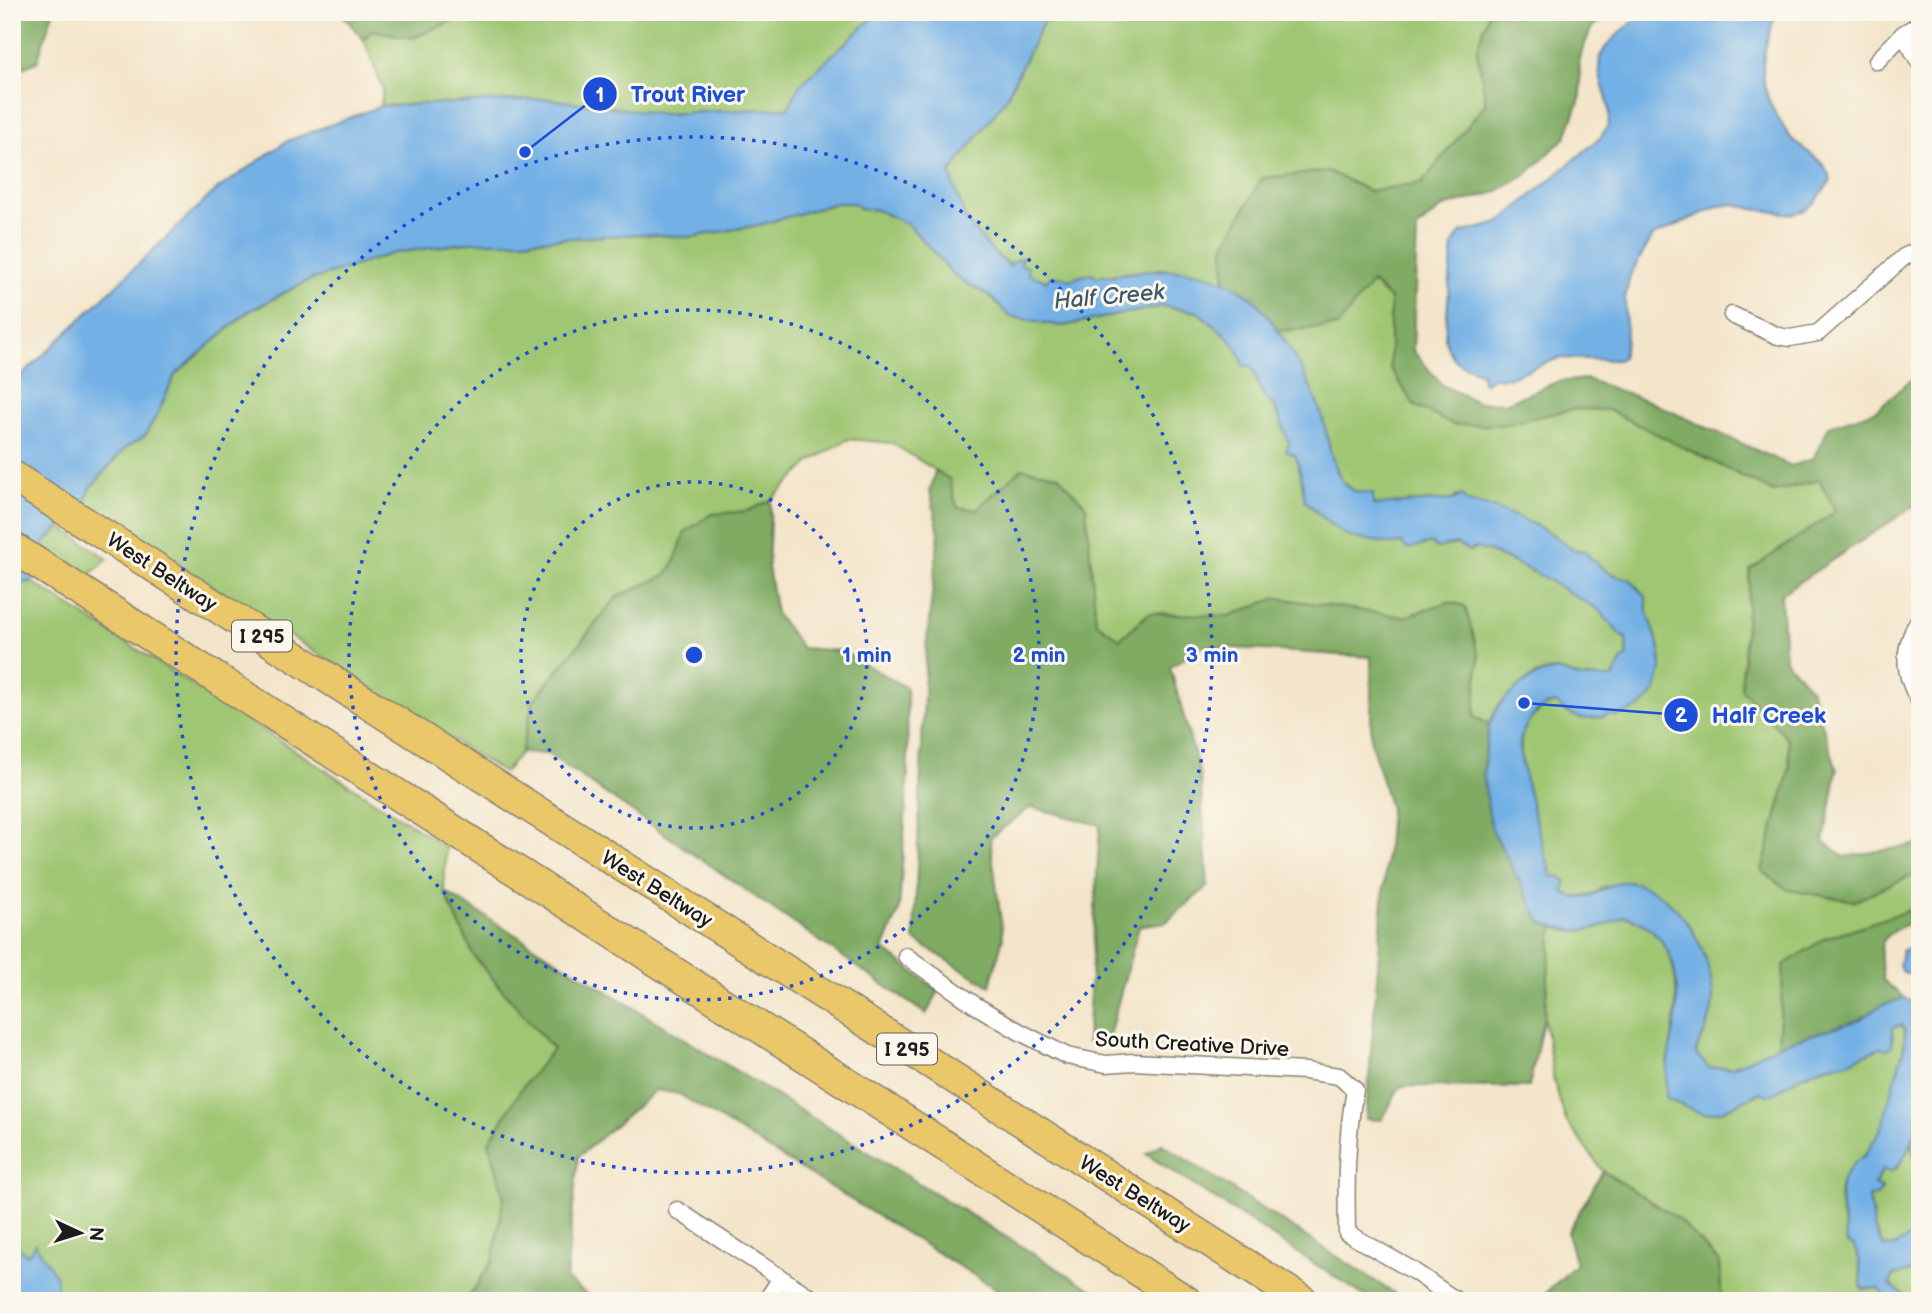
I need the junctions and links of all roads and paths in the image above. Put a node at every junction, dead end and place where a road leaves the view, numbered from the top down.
1 (1920, 24) edge
2 (1903, 34) junction
3 (1877, 61) dead end
4 (1920, 63) edge
5 (1920, 248) edge
6 (1732, 315) dead end
7 (12, 476) edge
8 (12, 547) edge
9 (1920, 618) edge
10 (1920, 702) edge
11 (906, 956) dead end
12 (677, 1210) dead end
13 (781, 1278) junction
14 (766, 1301) edge
15 (816, 1301) edge
16 (1185, 1301) edge
17 (1303, 1301) edge
18 (1457, 1301) edge

1 - 2 street
2 - 3 street
2 - 4 street
5 - 6 street
7 - 17 highway, West Beltway / I 295
8 - 16 highway, I 295
9 - 10 street
11 - 18 street, South Creative Drive
12 - 13 street
13 - 14 street
13 - 15 street

